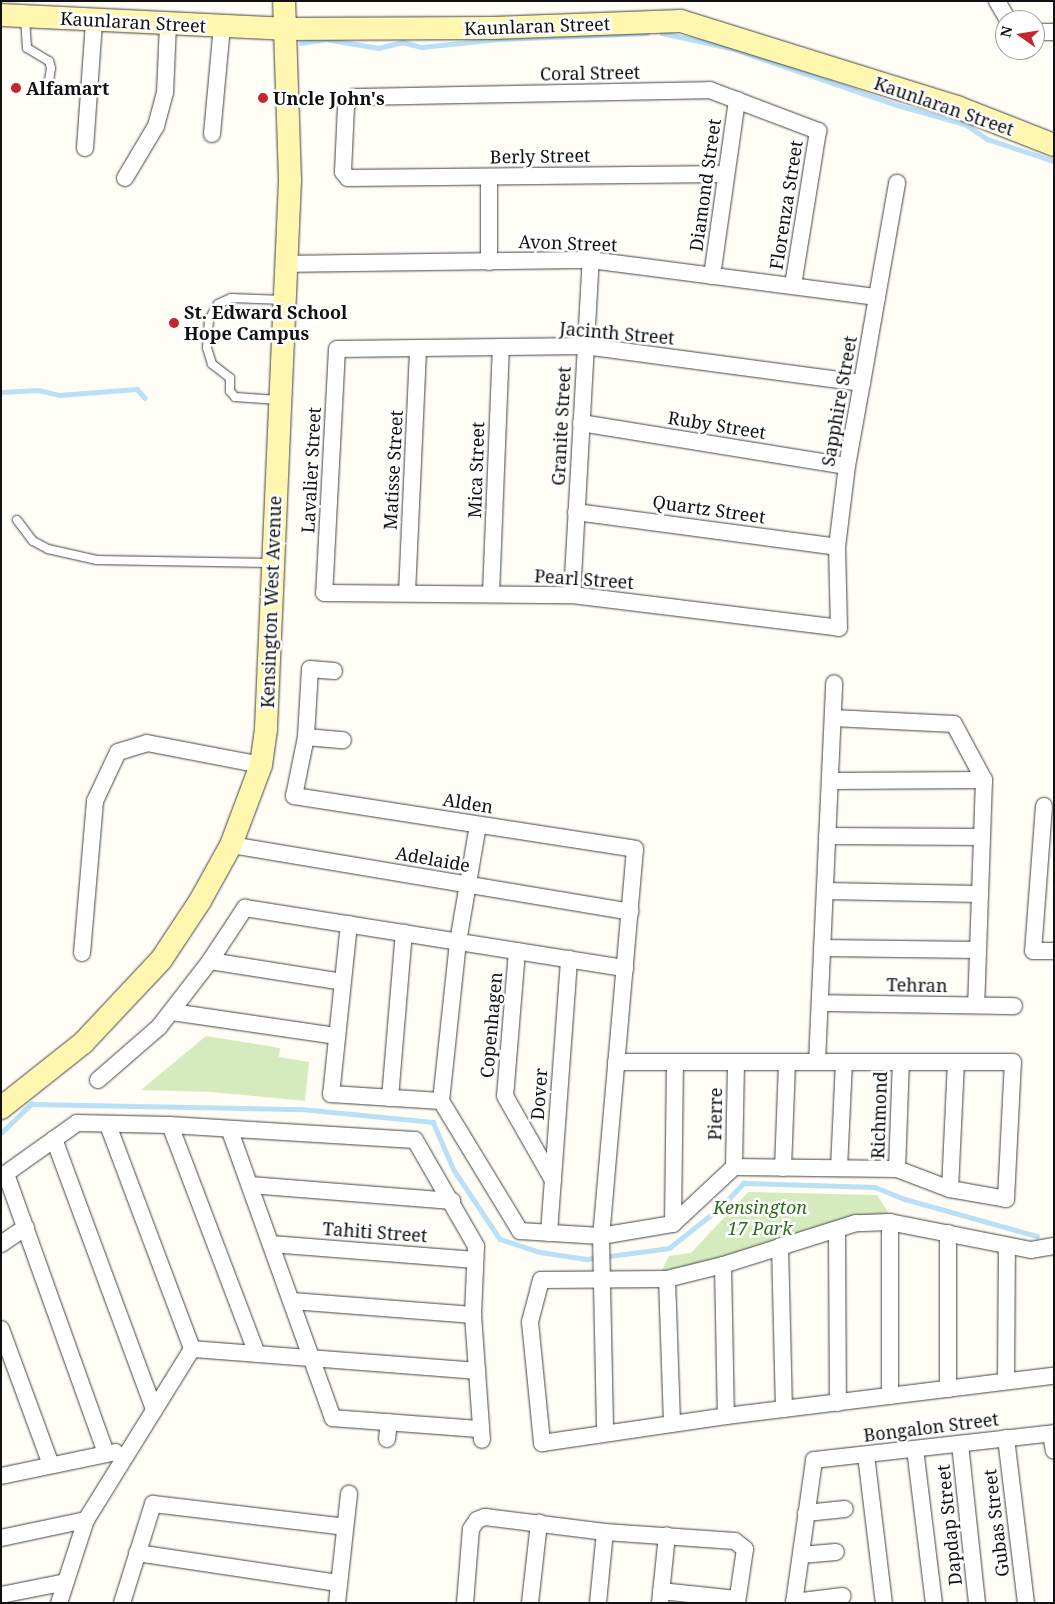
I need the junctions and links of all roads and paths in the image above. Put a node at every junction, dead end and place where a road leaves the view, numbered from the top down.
1 (284, 1) edge
2 (1, 16) edge
3 (25, 16) junction
4 (94, 21) junction
5 (168, 25) junction
6 (222, 26) junction
7 (284, 29) junction
8 (47, 92) dead end
9 (737, 100) junction
10 (818, 131) joint
11 (212, 134) dead end
12 (1054, 145) edge
13 (85, 148) dead end
14 (726, 174) junction
15 (488, 177) junction
16 (125, 178) dead end
17 (353, 178) joint
18 (897, 183) dead end
19 (591, 260) junction
20 (489, 262) junction
21 (286, 264) junction
22 (712, 276) junction
23 (793, 286) junction
24 (877, 298) junction
25 (284, 300) junction
26 (586, 346) junction
27 (501, 347) junction
28 (418, 348) junction
29 (337, 350) joint
30 (862, 383) junction
31 (278, 400) junction
32 (581, 423) junction
33 (847, 466) junction
34 (576, 512) junction
35 (17, 520) dead end
36 (837, 547) junction
37 (272, 563) junction
38 (324, 593) joint
39 (407, 593) junction
40 (491, 594) junction
41 (572, 595) junction
42 (838, 628) joint
43 (334, 671) dead end
44 (834, 683) dead end
45 (833, 718) junction
46 (306, 736) junction
47 (343, 740) dead end
48 (261, 765) junction
49 (830, 780) junction
50 (984, 780) junction
51 (1044, 806) dead end
52 (478, 824) junction
53 (827, 836) junction
54 (982, 837) junction
55 (231, 845) junction
56 (468, 885) junction
57 (825, 891) junction
58 (980, 894) junction
59 (630, 912) junction
60 (349, 924) junction
61 (404, 933) junction
62 (458, 942) junction
63 (822, 948) junction
64 (978, 950) junction
65 (517, 951) junction
66 (1054, 952) edge
67 (82, 953) dead end
68 (569, 959) junction
69 (210, 961) junction
70 (625, 968) junction
71 (342, 982) junction
72 (820, 1003) junction
73 (976, 1005) junction
74 (1014, 1006) dead end
75 (172, 1012) junction
76 (337, 1036) junction
77 (616, 1062) junction
78 (675, 1062) junction
79 (736, 1062) junction
80 (787, 1062) junction
81 (817, 1062) junction
82 (844, 1062) junction
83 (900, 1062) junction
84 (956, 1062) junction
85 (98, 1080) dead end
86 (390, 1098) junction
87 (441, 1101) junction
88 (1, 1108) edge
89 (108, 1125) junction
90 (170, 1125) junction
91 (230, 1131) junction
92 (54, 1139) junction
93 (734, 1167) junction
94 (783, 1168) junction
95 (839, 1168) junction
96 (897, 1169) junction
97 (3, 1175) edge
98 (553, 1180) junction
99 (250, 1185) junction
100 (950, 1189) junction
101 (452, 1201) junction
102 (890, 1222) junction
103 (673, 1224) junction
104 (26, 1227) junction
105 (837, 1230) junction
106 (948, 1232) junction
107 (549, 1233) junction
108 (601, 1241) junction
109 (1, 1244) edge
110 (271, 1244) junction
111 (780, 1246) junction
112 (1007, 1246) junction
113 (1054, 1246) edge
114 (475, 1260) junction
115 (723, 1265) junction
116 (601, 1276) junction
117 (667, 1279) junction
118 (292, 1301) junction
119 (473, 1314) junction
120 (1, 1329) edge
121 (192, 1349) junction
122 (257, 1354) junction
123 (312, 1358) junction
124 (477, 1371) junction
125 (1054, 1376) edge
126 (1006, 1381) junction
127 (948, 1389) junction
128 (890, 1396) junction
129 (838, 1403) junction
130 (784, 1409) junction
131 (154, 1410) junction
132 (726, 1416) junction
133 (388, 1422) junction
134 (672, 1424) junction
135 (605, 1433) junction
136 (1053, 1433) edge
137 (1006, 1438) junction
138 (387, 1439) dead end
139 (960, 1444) junction
140 (915, 1449) junction
141 (128, 1451) junction
142 (1054, 1451) edge
143 (106, 1453) junction
144 (866, 1455) junction
145 (51, 1465) junction
146 (1, 1476) edge
147 (349, 1494) dead end
148 (845, 1509) dead end
149 (806, 1513) junction
150 (86, 1520) junction
151 (539, 1523) junction
152 (345, 1526) junction
153 (605, 1532) junction
154 (666, 1535) junction
155 (1, 1538) edge
156 (836, 1552) dead end
157 (138, 1553) junction
158 (800, 1555) junction
159 (66, 1582) junction
160 (338, 1583) junction
161 (1, 1595) edge
162 (843, 1596) dead end
163 (661, 1597) edge
164 (737, 1601) edge
165 (794, 1602) edge
166 (59, 1603) edge
167 (122, 1603) edge
168 (337, 1603) edge
169 (465, 1603) edge
170 (530, 1603) edge
171 (598, 1603) edge
172 (884, 1603) edge
173 (934, 1603) edge
174 (977, 1603) edge
175 (1026, 1603) edge

1 - 7 street, Kensington West Avenue
2 - 3 street, Kaunlaran Street
3 - 4 street, Kaunlaran Street
3 - 8 lane
4 - 5 street, Kaunlaran Street
4 - 13 street
5 - 6 street, Kaunlaran Street
5 - 16 street
6 - 7 street, Kaunlaran Street
6 - 11 street
7 - 12 street, Kaunlaran Street
7 - 21 street, Kensington West Avenue
9 - 10 street, Coral Street
9 - 14 street, Diamond Street
9 - 17 street, Coral Street
10 - 23 street, Florenza Street
14 - 15 street, Berly Street
14 - 22 street, Diamond Street
15 - 17 street, Berly Street
15 - 20 street
18 - 24 street, Sapphire Street
19 - 20 street, Avon Street
19 - 22 street, Avon Street
19 - 26 street, Granite Street
20 - 21 street, Avon Street
21 - 25 street, Kensington West Avenue
22 - 23 street, Avon Street
23 - 24 street, Avon Street
24 - 30 street, Sapphire Street
25 - 31 street, Kensington West Avenue
25 - 31 lane
26 - 27 street, Jacinth Street
26 - 30 street, Jacinth Street
26 - 32 street, Granite Street
27 - 28 street, Jacinth Street
27 - 40 street, Mica Street
28 - 29 street, Jacinth Street
28 - 39 street, Matisse Street
29 - 38 street, Lavalier Street
30 - 33 street, Sapphire Street
31 - 37 street, Kensington West Avenue
32 - 33 street, Ruby Street
32 - 34 street, Granite Street
33 - 36 street, Sapphire Street
34 - 36 street, Quartz Street
34 - 41 street, Granite Street
35 - 37 lane
36 - 42 street, Sapphire Street
37 - 48 street, Kensington West Avenue
38 - 39 street, Pearl Street
39 - 40 street, Pearl Street
40 - 41 street, Pearl Street
41 - 42 street, Pearl Street
43 - 46 street
44 - 45 street
45 - 49 street
45 - 50 street
46 - 47 street
46 - 52 street, Alden
48 - 55 street, Kensington West Avenue
48 - 67 street
49 - 50 street
49 - 53 street
50 - 54 street
51 - 66 street
52 - 56 street
52 - 59 street, Alden
53 - 54 street
53 - 57 street
54 - 58 street
55 - 56 street, Adelaide
55 - 88 street, Kensington West Avenue
56 - 59 street, Adelaide
56 - 62 street
57 - 58 street
57 - 63 street
58 - 64 street
59 - 70 street
60 - 61 street
60 - 69 street
60 - 71 street
61 - 62 street
61 - 86 street
62 - 65 street
62 - 87 street
63 - 64 street
63 - 72 street
64 - 73 street
65 - 68 street
65 - 98 street, Copenhagen
68 - 70 street
68 - 98 street, Dover
69 - 71 street
69 - 75 street
70 - 77 street
71 - 76 street
72 - 73 street, Tehran
72 - 81 street
73 - 74 street, Tehran
75 - 76 street
75 - 85 street
76 - 86 street
77 - 78 street
77 - 108 street
78 - 79 street
78 - 103 street
79 - 80 street
79 - 93 street, Pierre
80 - 81 street
80 - 94 street
81 - 82 street
82 - 83 street
82 - 95 street
83 - 84 street
83 - 96 street, Richmond
84 - 100 street
84 - 100 street
86 - 87 street
87 - 107 street
89 - 90 street
89 - 92 street
89 - 121 street
90 - 91 street
90 - 122 street
91 - 99 street
91 - 101 street
92 - 97 street
92 - 131 street
93 - 94 street
93 - 103 street
94 - 95 street
95 - 96 street
96 - 100 street
97 - 104 street
98 - 107 street, Dover
99 - 101 street
99 - 110 street
101 - 114 street
102 - 105 street
102 - 106 street
102 - 128 street
103 - 108 street
104 - 109 street
104 - 143 street
105 - 111 street
105 - 129 street
106 - 112 street
106 - 127 street
107 - 108 street
108 - 116 street
110 - 114 street, Tahiti Street
110 - 118 street
111 - 115 street
111 - 130 street
112 - 113 street
112 - 126 street
114 - 119 street
115 - 117 street
115 - 132 street
116 - 117 street
116 - 135 street
116 - 135 street
117 - 134 street
118 - 119 street
118 - 123 street
119 - 124 street
120 - 145 street
121 - 122 street
121 - 131 street
122 - 123 street
123 - 124 street
123 - 133 street
124 - 133 street
125 - 126 street
126 - 127 street
127 - 128 street
128 - 129 street
129 - 130 street
130 - 132 street
131 - 141 street
132 - 134 street
133 - 138 street
134 - 135 street
136 - 137 street, Bongalon Street
136 - 142 street
137 - 139 street, Bongalon Street
137 - 175 street, Gubas Street
139 - 140 street, Bongalon Street
139 - 174 street, Dapdap Street
140 - 144 street, Bongalon Street
140 - 173 street
141 - 143 street
141 - 150 street
143 - 145 street
144 - 149 street, Bongalon Street
144 - 172 street
145 - 146 street
147 - 152 street
148 - 149 street
149 - 158 street
150 - 155 street
150 - 159 street
151 - 153 street
151 - 169 street
151 - 170 street
152 - 157 street
152 - 160 street
153 - 154 street
153 - 171 street
154 - 163 street
154 - 164 street
156 - 158 street
157 - 160 street
157 - 167 street
158 - 165 street
159 - 161 street
159 - 166 street
160 - 168 street
162 - 165 street
163 - 164 street

